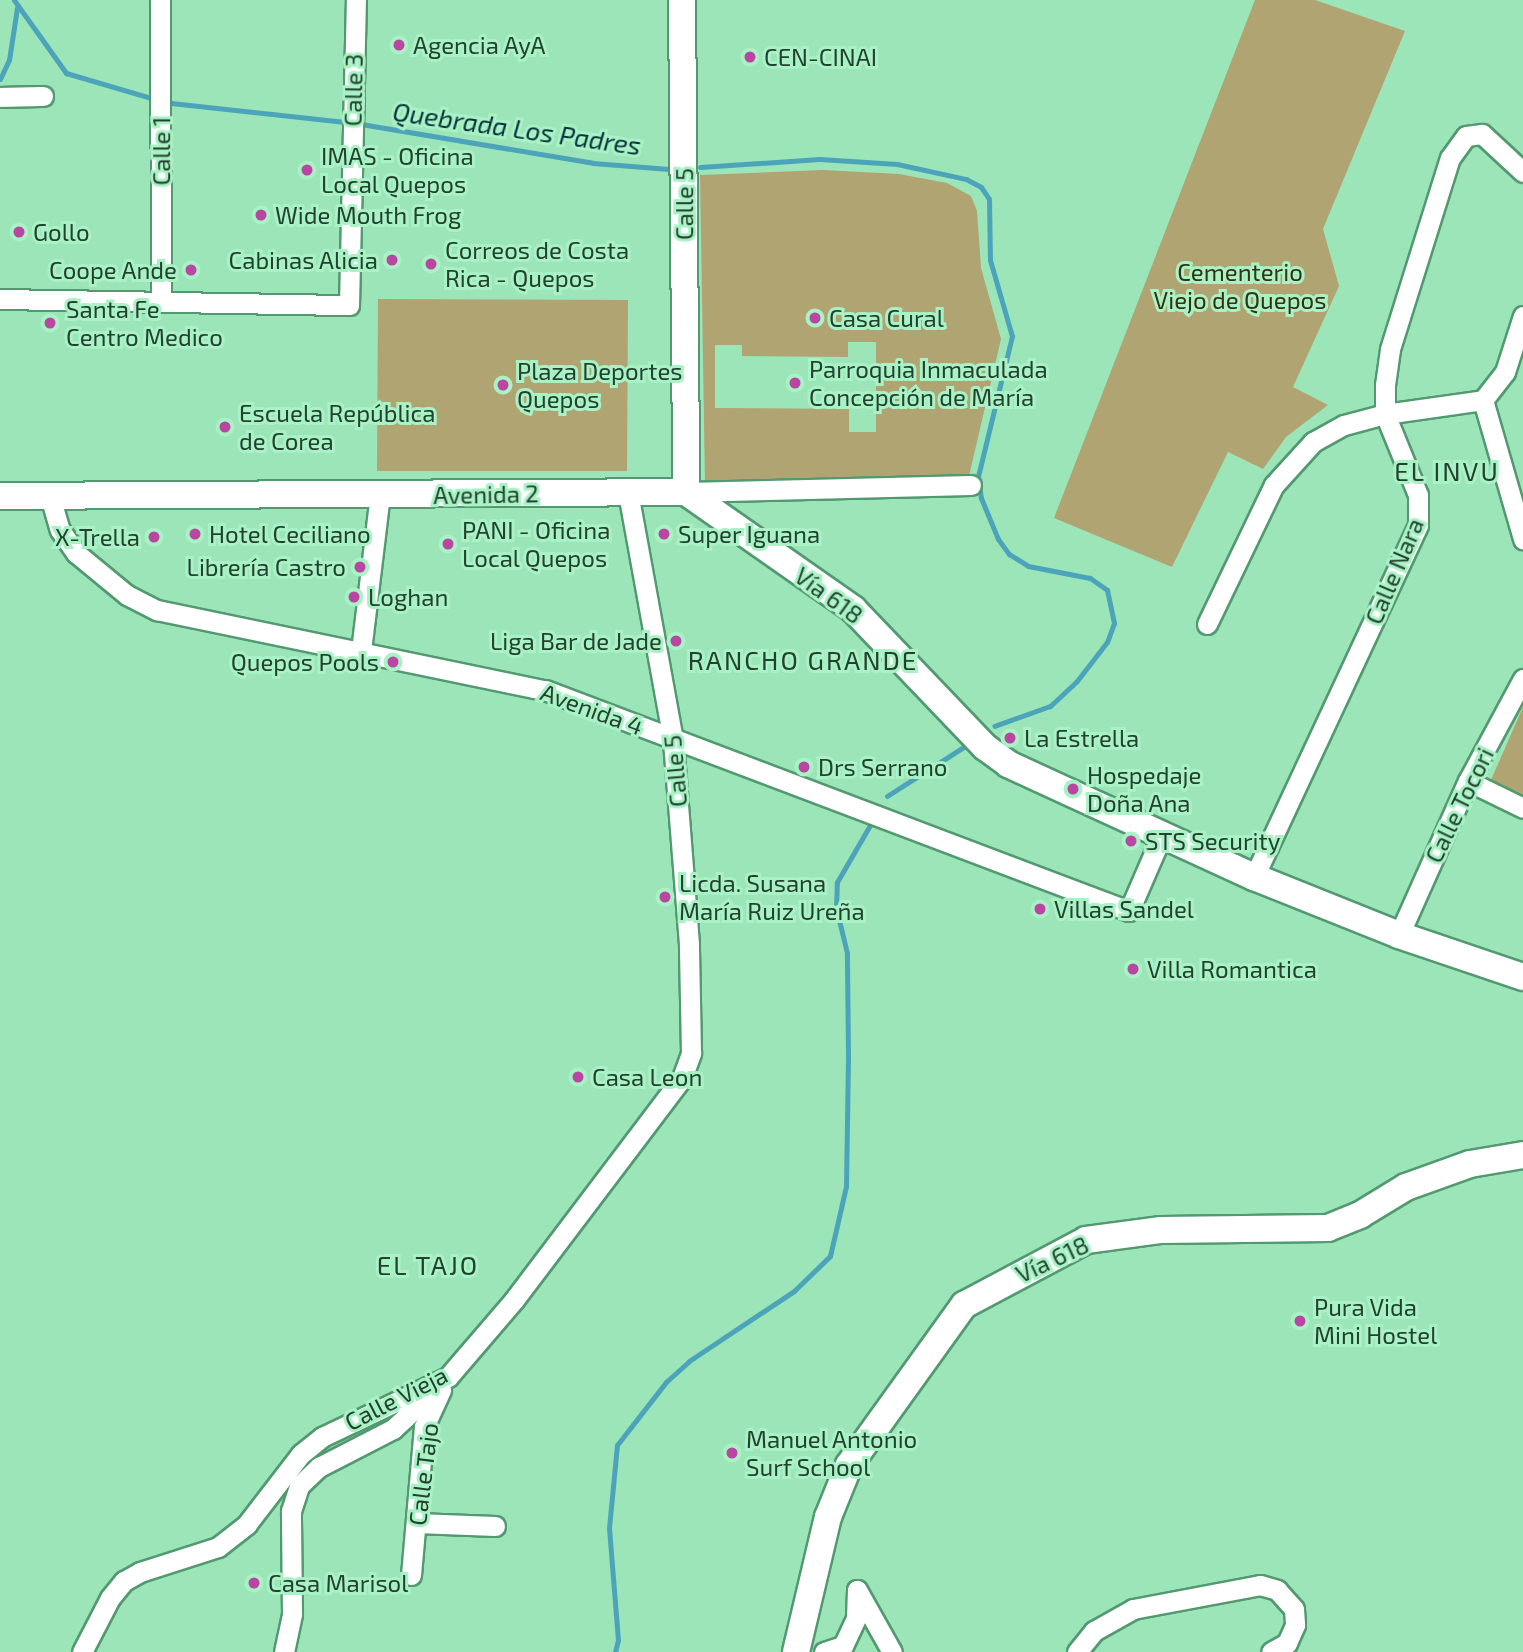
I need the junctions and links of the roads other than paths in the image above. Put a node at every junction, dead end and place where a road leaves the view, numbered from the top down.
1 (160, 0) edge
2 (355, 0) edge
3 (682, 0) edge
4 (43, 96) dead end
5 (0, 97) edge
6 (1523, 172) edge
7 (0, 299) edge
8 (161, 302) junction
9 (1523, 316) edge
10 (1483, 400) junction
11 (1385, 414) junction
12 (971, 485) dead end
13 (628, 492) junction
14 (686, 492) junction
15 (380, 495) junction
16 (0, 496) edge
17 (50, 496) junction
18 (1523, 539) edge
19 (1207, 624) dead end
20 (361, 651) junction
21 (1523, 679) edge
22 (674, 740) junction
23 (1468, 781) junction
24 (1523, 808) edge
25 (1161, 837) junction
26 (1254, 877) junction
27 (1399, 935) junction
28 (1522, 976) edge
29 (691, 1053) joint
30 (1523, 1155) edge
31 (448, 1377) junction
32 (416, 1523) junction
33 (495, 1526) dead end
34 (411, 1575) dead end
35 (82, 1652) edge
36 (284, 1652) edge
37 (796, 1652) edge
38 (824, 1652) edge
39 (892, 1652) edge
40 (1077, 1652) edge
41 (1271, 1652) edge

1 - 8 street, Calle 1
2 - 8 street, Calle 3
3 - 14 street, Calle 5
4 - 5 street
6 - 11 street, Calle Nara
7 - 8 street
9 - 10 street
10 - 11 street
10 - 18 street
11 - 19 street
11 - 26 street, Calle Nara
12 - 14 street, Avenida 2
13 - 14 street, Avenida 2
13 - 15 street, Avenida 2
13 - 22 street, Calle 5
14 - 25 street, Vía 618
15 - 17 street, Avenida 2
15 - 20 street
16 - 17 street, Avenida 2
17 - 20 street, Avenida 4
20 - 22 street, Avenida 4
21 - 23 street, Calle Tocori
22 - 25 street, Avenida 4
22 - 29 street, Calle 5
23 - 24 street
23 - 27 street, Calle Tocori
25 - 26 street, Vía 618
26 - 27 street, Vía 618
27 - 28 street, Vía 618
29 - 31 street, Calle Vieja
30 - 37 street, Vía 618
31 - 32 street, Calle Tajo
31 - 35 street, Calle Vieja
31 - 36 street
32 - 33 street
32 - 34 street, Calle Tajo
38 - 39 street
40 - 41 street

